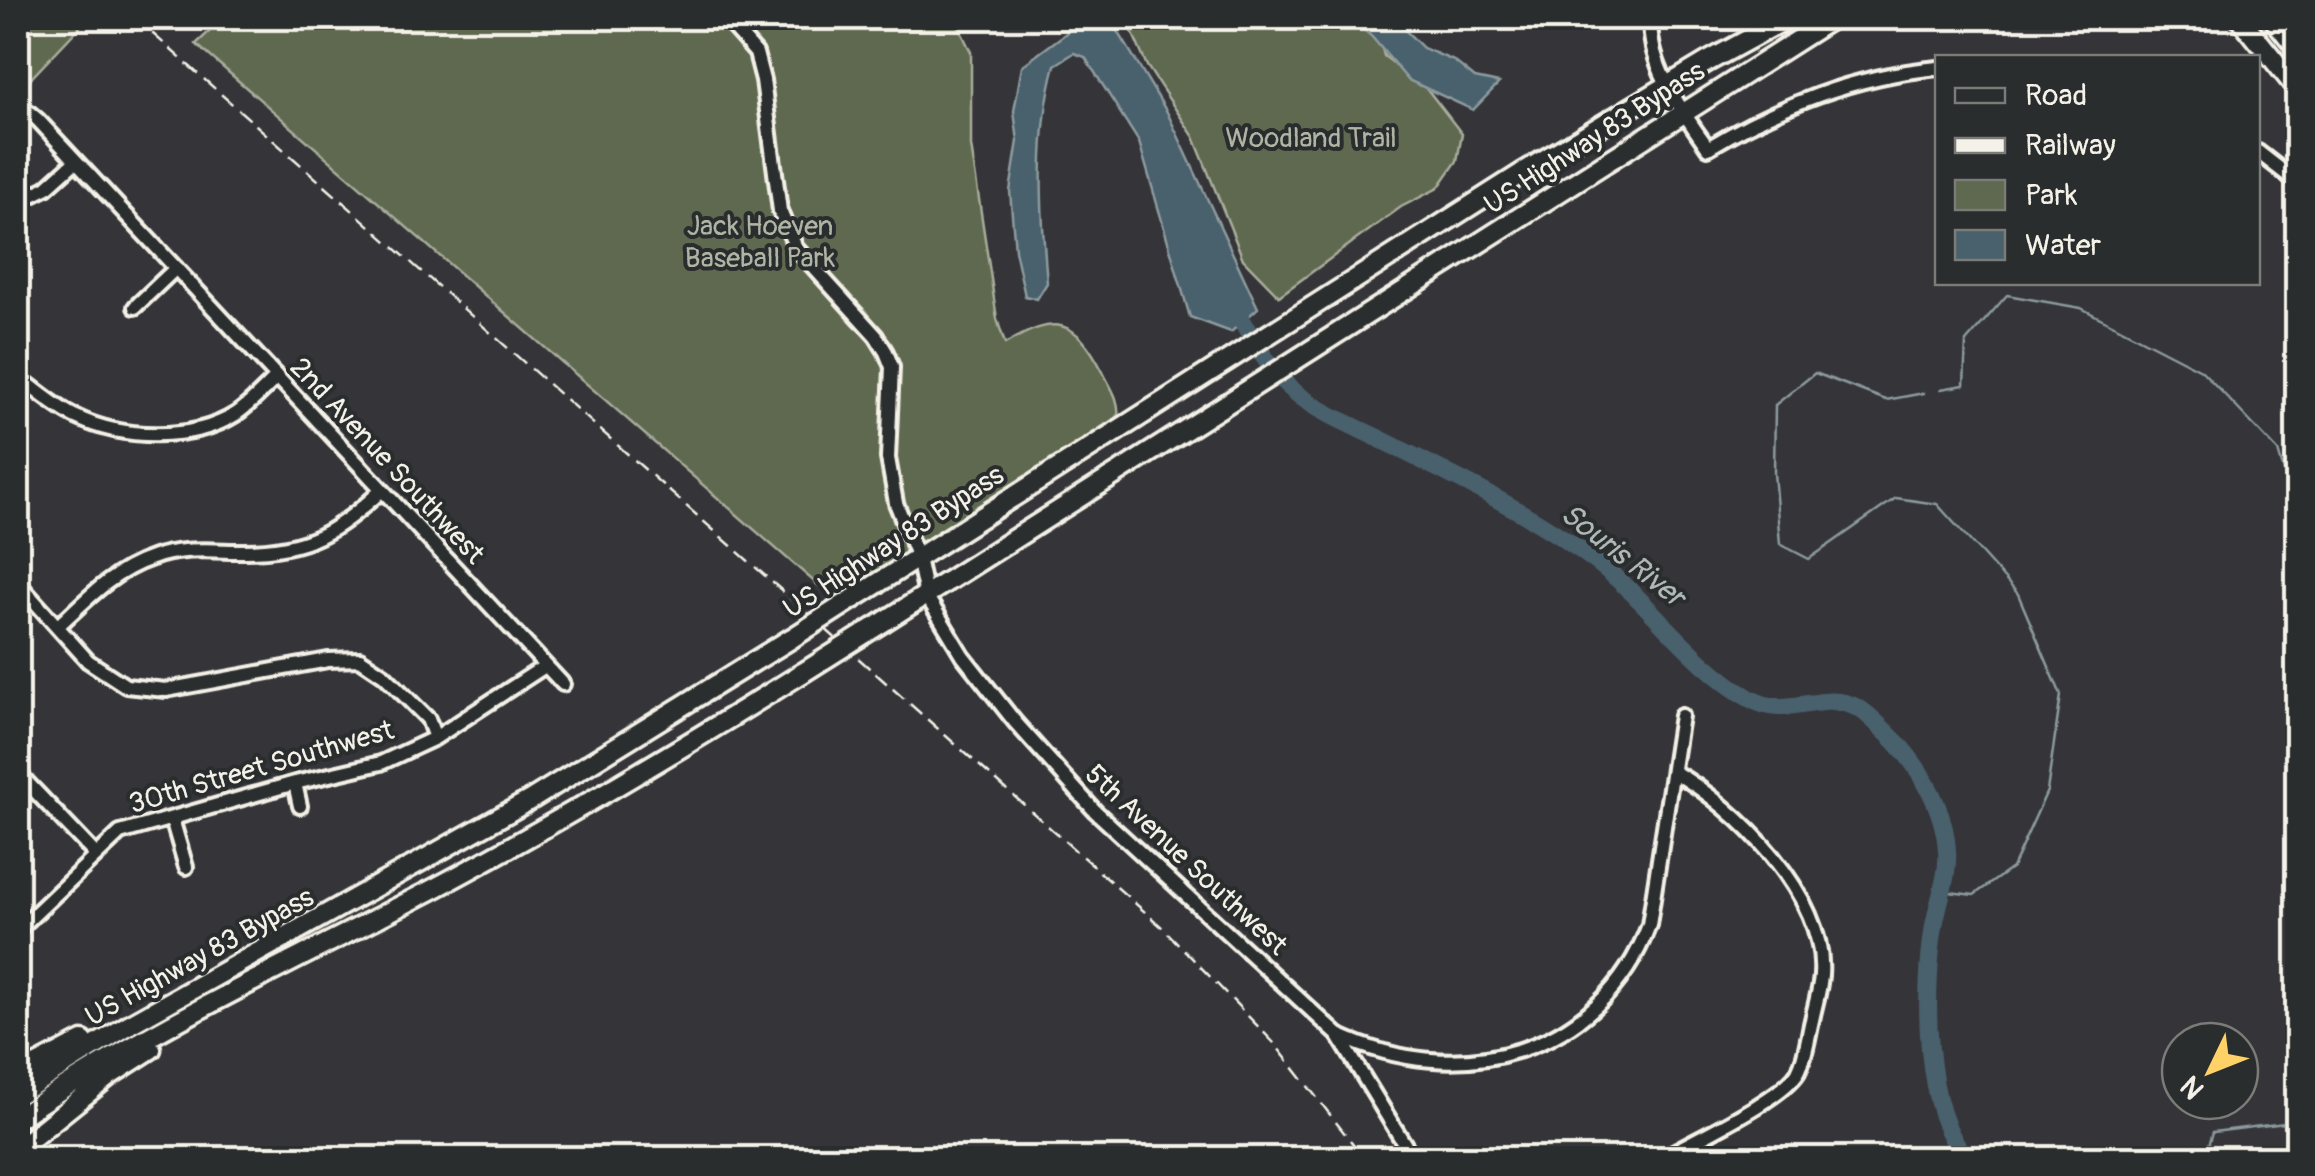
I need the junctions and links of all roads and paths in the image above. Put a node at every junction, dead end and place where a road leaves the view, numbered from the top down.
1 (725, 18) edge
2 (1650, 18) edge
3 (1788, 18) edge
4 (1832, 18) edge
5 (2240, 18) edge
6 (2273, 18) edge
7 (2293, 18) edge
8 (2298, 24) edge
9 (2298, 48) edge
10 (1935, 68) edge
11 (1669, 84) junction
12 (2298, 90) edge
13 (18, 104) edge
14 (1684, 111) junction
15 (2260, 154) edge
16 (76, 161) junction
17 (2298, 183) edge
18 (18, 202) edge
19 (176, 268) junction
20 (134, 306) dead end
21 (18, 377) edge
22 (277, 377) junction
23 (382, 490) junction
24 (918, 558) junction
25 (18, 584) edge
26 (926, 595) junction
27 (58, 626) junction
28 (545, 666) junction
29 (563, 684) dead end
30 (1681, 716) dead end
31 (435, 738) junction
32 (1674, 772) junction
33 (18, 773) edge
34 (295, 784) junction
35 (300, 806) dead end
36 (172, 819) junction
37 (96, 855) junction
38 (186, 867) dead end
39 (18, 930) edge
40 (216, 1002) junction
41 (130, 1024) junction
42 (1338, 1035) junction
43 (18, 1075) edge
44 (18, 1094) edge
45 (18, 1118) edge
46 (18, 1149) edge
47 (1413, 1158) edge
48 (1663, 1158) edge

1 - 24 street
2 - 11 street
3 - 11 highway, US Highway 83 Bypass
4 - 14 highway, US Highway 83 Bypass
5 - 12 highway
6 - 9 highway
7 - 8 highway
10 - 14 street
11 - 14 street
11 - 24 highway, US Highway 83 Bypass
13 - 16 street, 2nd Avenue Southwest
14 - 26 highway, US Highway 83 Bypass
15 - 17 street
16 - 18 street
16 - 19 street, 2nd Avenue Southwest
19 - 20 street
19 - 22 street, 2nd Avenue Southwest
21 - 22 street
22 - 23 street, 2nd Avenue Southwest
23 - 27 street
23 - 28 street, 2nd Avenue Southwest
24 - 26 street
24 - 41 highway, US Highway 83 Bypass, bridge
25 - 27 street
26 - 40 highway, US Highway 83 Bypass, bridge
26 - 42 street, 5th Avenue Southwest
27 - 31 street
28 - 29 street, 2nd Avenue Southwest
28 - 31 street, 30th Street Southwest
30 - 32 street
31 - 34 street, 30th Street Southwest
32 - 42 street
32 - 48 street
33 - 37 street
34 - 35 street
34 - 36 street, 30th Street Southwest
36 - 37 street, 30th Street Southwest
36 - 38 street
37 - 39 street, 30th Street Southwest
40 - 45 highway, US Highway 83 Bypass
40 - 46 highway
41 - 43 highway
41 - 44 highway, US Highway 83 Bypass
42 - 47 street, 5th Avenue Southwest

